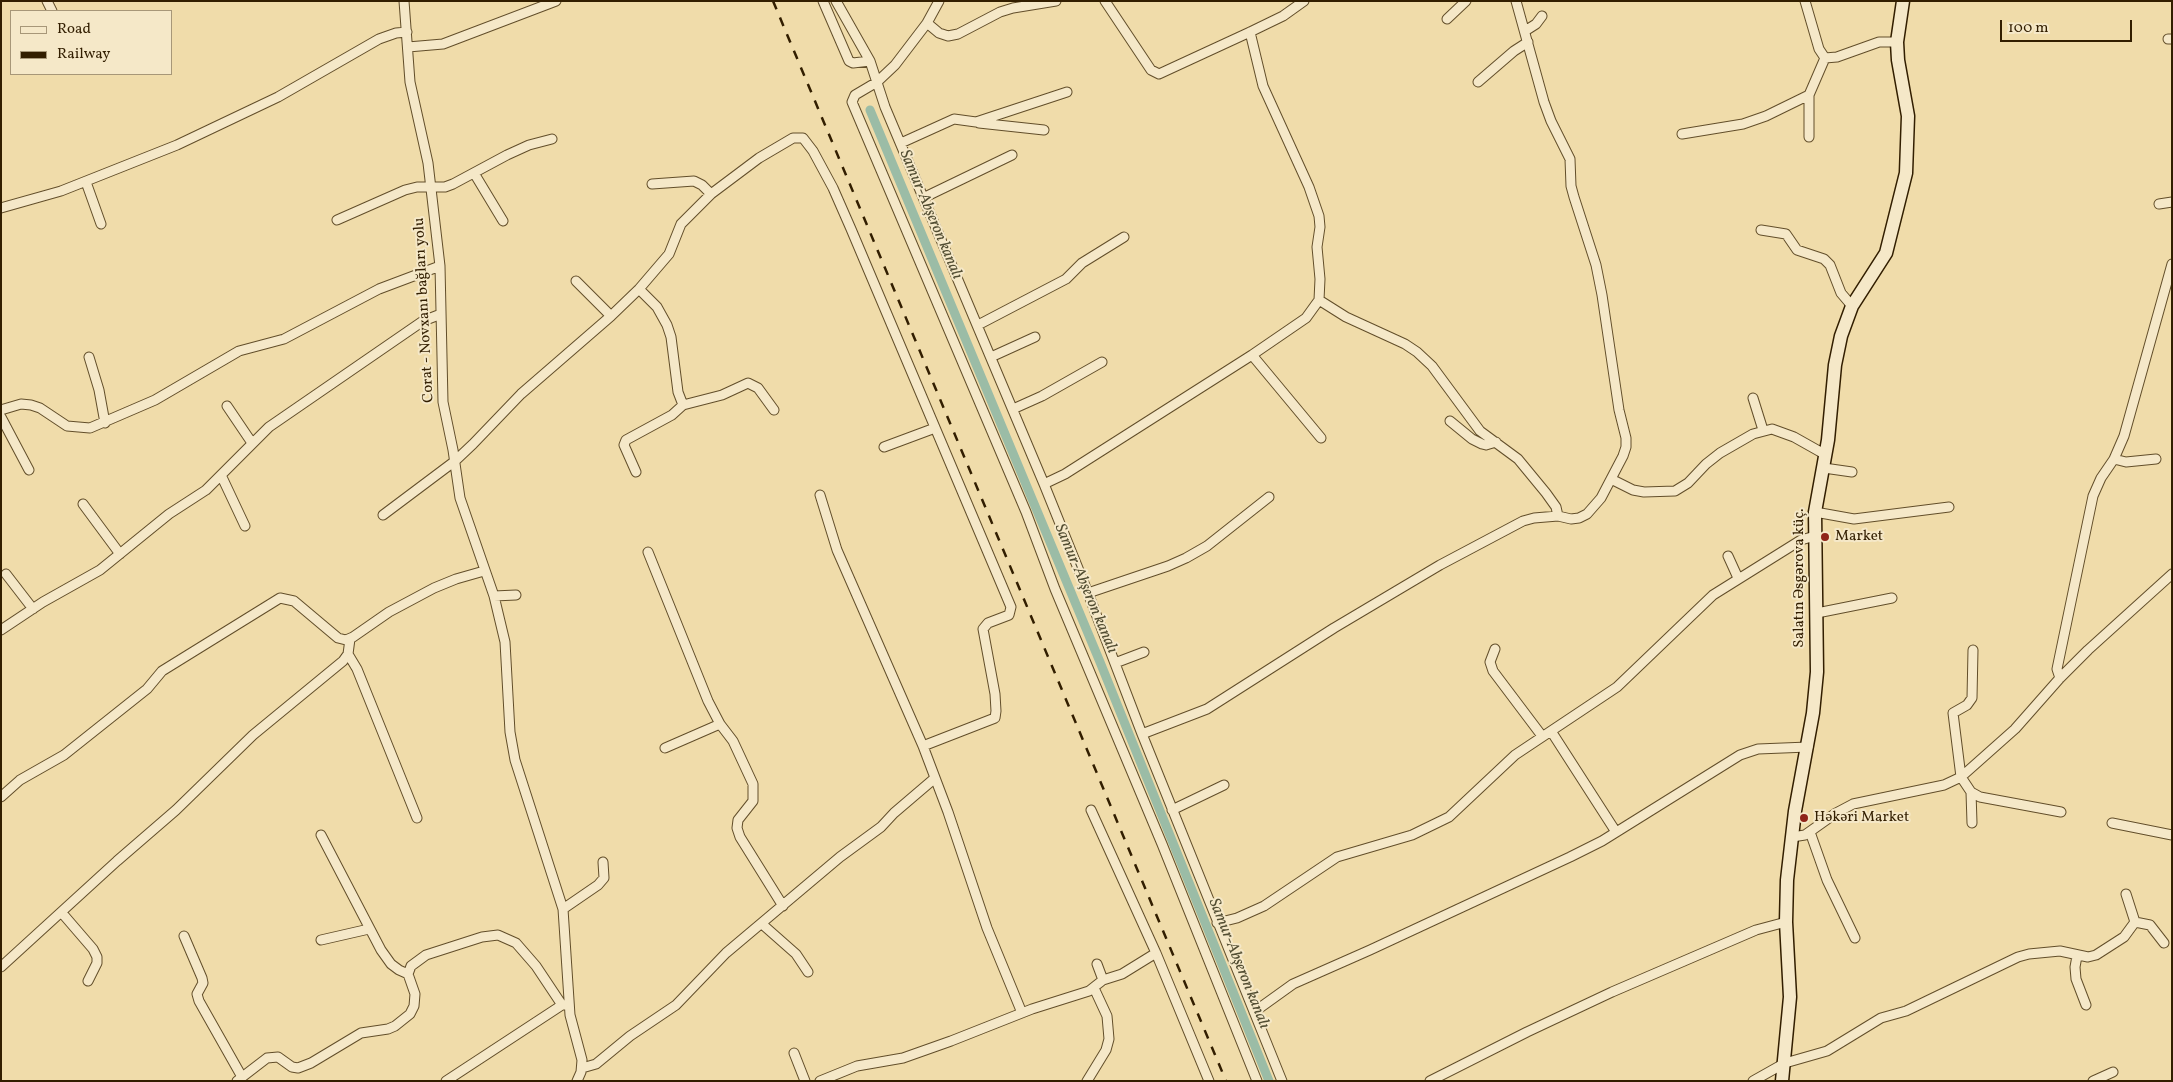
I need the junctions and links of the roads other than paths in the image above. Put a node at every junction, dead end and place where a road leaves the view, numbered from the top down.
1 (404, 1) edge
2 (556, 1) edge
3 (822, 1) edge
4 (836, 1) edge
5 (939, 1) edge
6 (1056, 1) edge
7 (1105, 1) edge
8 (1304, 1) edge
9 (1466, 1) edge
10 (1516, 1) edge
11 (1805, 1) edge
12 (1903, 1) edge
13 (1542, 16) dead end
14 (1447, 19) dead end
15 (927, 23) junction
16 (1525, 31) junction
17 (407, 32) junction
18 (1250, 32) junction
19 (1528, 42) junction
20 (1897, 42) junction
21 (408, 47) junction
22 (1825, 58) junction
23 (870, 61) junction
24 (878, 82) junction
25 (1478, 82) dead end
26 (1067, 92) dead end
27 (1809, 95) junction
28 (976, 122) junction
29 (1044, 130) dead end
30 (1682, 134) dead end
31 (1809, 137) dead end
32 (552, 139) dead end
33 (900, 143) junction
34 (1012, 155) dead end
35 (474, 173) junction
36 (86, 182) junction
37 (652, 184) dead end
38 (431, 188) junction
39 (711, 194) junction
40 (925, 197) junction
41 (2172, 202) edge
42 (2159, 204) dead end
43 (1, 208) edge
44 (337, 220) dead end
45 (503, 221) dead end
46 (101, 224) dead end
47 (1761, 230) dead end
48 (1124, 237) dead end
49 (2172, 264) edge
50 (440, 266) junction
51 (576, 281) dead end
52 (639, 289) junction
53 (1320, 300) junction
54 (1852, 306) junction
55 (441, 314) junction
56 (611, 316) junction
57 (978, 325) junction
58 (1035, 337) dead end
59 (1252, 355) junction
60 (89, 357) dead end
61 (991, 357) junction
62 (1102, 362) dead end
63 (1753, 398) dead end
64 (683, 405) junction
65 (227, 406) dead end
66 (1013, 409) junction
67 (1, 410) edge
68 (774, 410) dead end
69 (1, 417) edge
70 (1450, 421) dead end
71 (105, 423) junction
72 (935, 428) junction
73 (1764, 430) junction
74 (1321, 438) dead end
75 (1496, 442) junction
76 (252, 443) junction
77 (884, 447) dead end
78 (1826, 455) junction
79 (2114, 459) junction
80 (2156, 459) dead end
81 (454, 461) junction
82 (1824, 468) junction
83 (30, 470) dead end
84 (636, 472) dead end
85 (1852, 472) dead end
86 (221, 475) junction
87 (1612, 479) junction
88 (1044, 484) junction
89 (820, 495) dead end
90 (1269, 498) dead end
91 (83, 504) dead end
92 (1949, 507) dead end
93 (1815, 512) junction
94 (383, 515) dead end
95 (1558, 516) junction
96 (245, 526) dead end
97 (1815, 536) junction
98 (648, 552) dead end
99 (120, 554) junction
100 (1728, 556) dead end
101 (484, 571) junction
102 (6, 574) dead end
103 (2172, 574) edge
104 (1738, 578) junction
105 (1088, 593) junction
106 (516, 595) dead end
107 (494, 596) junction
108 (1892, 598) dead end
109 (33, 609) junction
110 (1817, 613) junction
111 (1, 630) edge
112 (350, 639) junction
113 (1495, 649) dead end
114 (1973, 650) dead end
115 (1144, 652) dead end
116 (348, 654) junction
117 (1115, 663) junction
118 (2060, 678) junction
119 (720, 724) junction
120 (1551, 731) junction
121 (1142, 734) junction
122 (1542, 736) junction
123 (923, 746) junction
124 (1808, 747) junction
125 (666, 748) dead end
126 (1961, 777) junction
127 (935, 778) junction
128 (1224, 785) dead end
129 (1971, 792) junction
130 (1, 797) edge
131 (1091, 810) dead end
132 (1172, 810) junction
133 (2061, 812) dead end
134 (416, 818) dead end
135 (1972, 823) dead end
136 (2112, 823) dead end
137 (1616, 832) junction
138 (1810, 832) junction
139 (321, 835) dead end
140 (2172, 835) edge
141 (1792, 837) junction
142 (603, 862) dead end
143 (2126, 894) dead end
144 (783, 906) junction
145 (563, 909) junction
146 (62, 913) junction
147 (1786, 922) junction
148 (2135, 922) junction
149 (1217, 923) junction
150 (762, 924) junction
151 (369, 929) junction
152 (184, 936) dead end
153 (1855, 938) dead end
154 (321, 940) dead end
155 (2164, 943) dead end
156 (1156, 953) junction
157 (2077, 956) junction
158 (1097, 964) dead end
159 (1, 967) edge
160 (808, 972) dead end
161 (408, 974) junction
162 (1103, 980) junction
163 (88, 981) dead end
164 (1094, 988) junction
165 (565, 1005) junction
166 (2086, 1005) dead end
167 (1254, 1012) junction
168 (1022, 1013) junction
169 (794, 1053) dead end
170 (1785, 1062) junction
171 (582, 1068) junction
172 (2113, 1072) dead end
173 (239, 1079) edge
174 (446, 1081) edge
175 (577, 1081) edge
176 (805, 1081) edge
177 (820, 1081) edge
178 (1087, 1081) edge
179 (1209, 1081) edge
180 (1257, 1081) edge
181 (1282, 1081) edge
182 (1430, 1081) edge
183 (1753, 1081) edge
184 (1782, 1081) edge
185 (2093, 1081) edge

1 - 17 street, Corat - Novxanı bağları yolu
2 - 21 street
3 - 23 street
4 - 23 street
5 - 15 street
6 - 15 street
7 - 18 street
8 - 18 street
9 - 14 street
10 - 16 street
11 - 22 street
12 - 20 street, Salatın Əsgərova küç.
13 - 16 street
15 - 24 street
16 - 19 street
17 - 21 street, Corat - Novxanı bağları yolu
17 - 36 street
18 - 53 street
19 - 25 street
19 - 87 street
20 - 22 street
20 - 54 street, Salatın Əsgərova küç.
21 - 38 street, Corat - Novxanı bağları yolu
22 - 27 street
23 - 24 street
24 - 33 street
24 - 180 street
26 - 28 street
27 - 30 street
27 - 31 street
28 - 29 street
28 - 33 street
32 - 35 street
33 - 40 street
34 - 40 street
35 - 38 street
35 - 45 street
36 - 43 street
36 - 46 street
37 - 39 street
38 - 44 street
38 - 50 street, Corat - Novxanı bağları yolu
39 - 52 street
39 - 72 street
40 - 57 street
41 - 42 street
47 - 54 street
48 - 57 street
49 - 79 street
50 - 55 street, Corat - Novxanı bağları yolu
50 - 71 street
51 - 56 street
52 - 56 street
52 - 64 street
53 - 59 street
53 - 75 street
54 - 78 street, Salatın Əsgərova küç.
55 - 76 street
55 - 81 street, Corat - Novxanı bağları yolu
56 - 81 street
57 - 61 street
58 - 61 street
59 - 74 street
59 - 88 street
60 - 71 street
61 - 66 street
62 - 66 street
63 - 73 street
64 - 68 street
64 - 84 street
65 - 76 street
66 - 88 street
67 - 71 street
69 - 83 street
70 - 75 street
72 - 77 street
72 - 123 street
73 - 78 street
73 - 87 street
75 - 95 street
76 - 86 street
78 - 82 street, Salatın Əsgərova küç.
79 - 80 street
79 - 118 street
81 - 94 street
81 - 101 street, Corat - Novxanı bağları yolu
82 - 85 street
82 - 93 street, Salatın Əsgərova küç.
86 - 96 street
86 - 99 street
87 - 95 street
88 - 105 street
89 - 123 street
90 - 105 street
91 - 99 street
92 - 93 street
93 - 97 street, Salatın Əsgərova küç.
95 - 121 street
97 - 104 street
97 - 110 street, Salatın Əsgərova küç.
98 - 119 street
99 - 109 street
100 - 104 street
101 - 107 street, Corat - Novxanı bağları yolu
101 - 112 street
102 - 109 street
103 - 118 street
104 - 120 street
105 - 117 street
106 - 107 street
107 - 145 street, Corat - Novxanı bağları yolu
108 - 110 street
109 - 111 street
110 - 124 street, Salatın Əsgərova küç.
112 - 116 street
112 - 130 street
113 - 122 street
114 - 126 street
115 - 117 street
116 - 134 street
116 - 146 street
117 - 121 street
118 - 126 street
119 - 125 street
119 - 144 street
120 - 122 street
120 - 137 street
121 - 132 street
122 - 149 street
123 - 127 street
124 - 137 street
124 - 141 street, Salatın Əsgərova küç.
126 - 129 street
126 - 138 street
127 - 144 street
127 - 168 street
128 - 132 street
129 - 133 street
129 - 135 street
131 - 156 street
132 - 149 street
136 - 140 street
137 - 167 street
138 - 141 street
138 - 153 street
139 - 151 street
141 - 147 street, Salatın Əsgərova küç.
142 - 145 street
143 - 148 street
144 - 150 street
145 - 165 street, Corat - Novxanı bağları yolu
146 - 159 street
146 - 163 street
147 - 170 street, Salatın Əsgərova küç.
147 - 182 street
148 - 155 street
148 - 157 street
149 - 167 street
150 - 160 street
150 - 171 street
151 - 154 street
151 - 161 street
152 - 173 street
156 - 162 street
156 - 179 street
157 - 166 street
157 - 170 street
158 - 162 street
161 - 165 street
161 - 173 street
162 - 164 street
164 - 168 street
164 - 178 street
165 - 171 street, Corat - Novxanı bağları yolu
165 - 174 street
167 - 181 street
168 - 177 street
169 - 176 street
170 - 183 street
170 - 184 street, Salatın Əsgərova küç.
171 - 175 street
172 - 185 street

